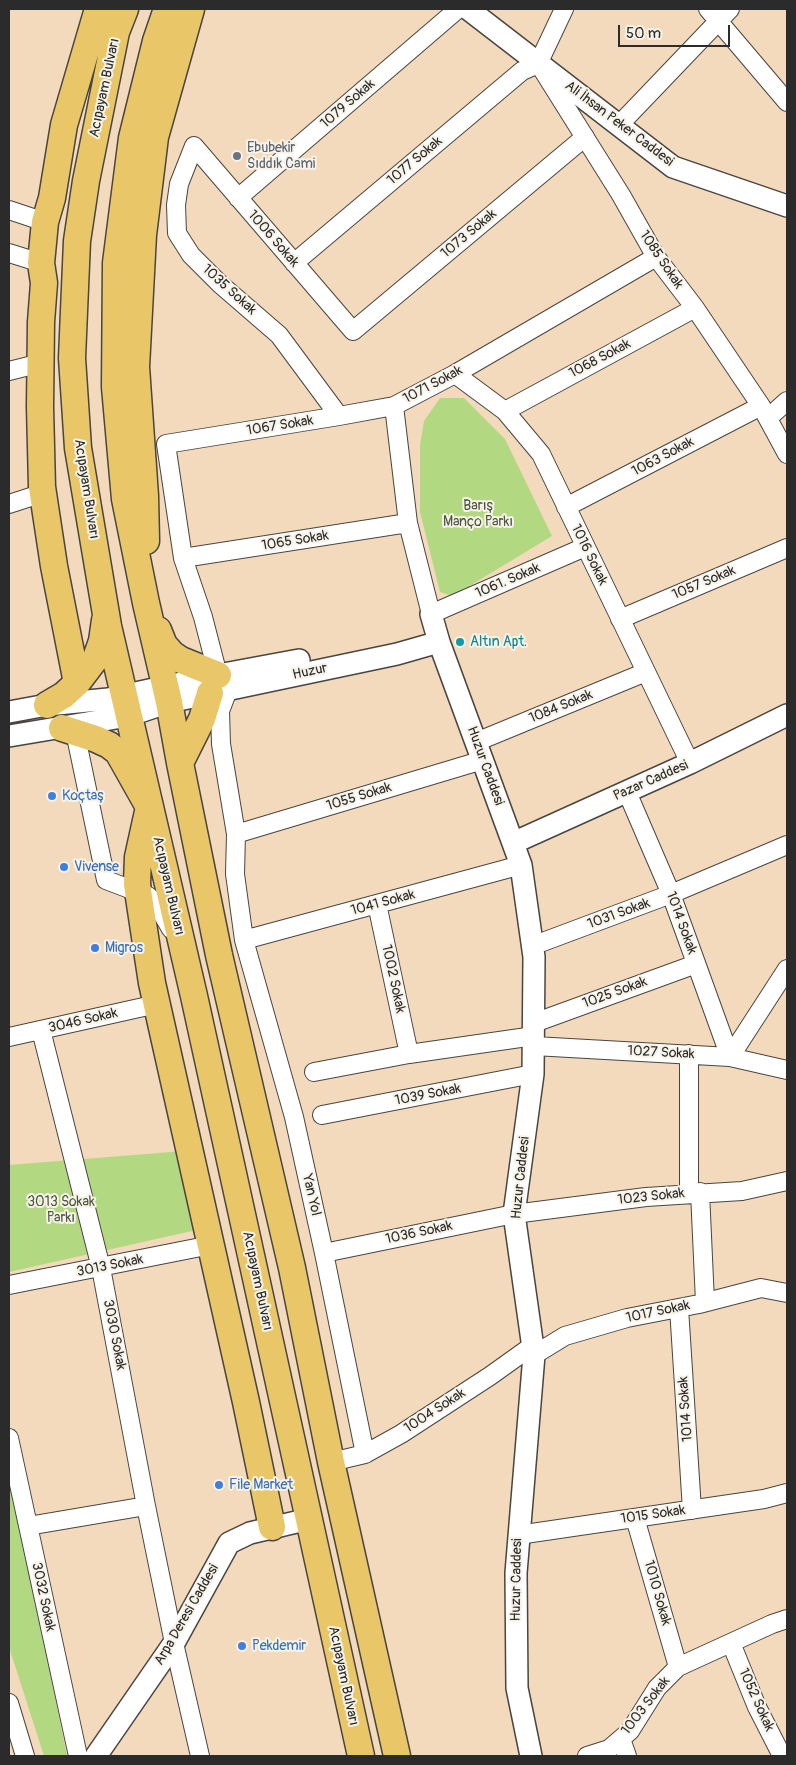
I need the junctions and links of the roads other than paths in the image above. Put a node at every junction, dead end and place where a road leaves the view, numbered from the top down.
1 (98, 9) edge
2 (125, 9) edge
3 (167, 9) edge
4 (191, 9) edge
5 (458, 9) edge
6 (468, 9) edge
7 (564, 9) edge
8 (719, 13) edge
9 (538, 64) junction
10 (787, 102) edge
11 (619, 125) junction
12 (585, 137) junction
13 (194, 146) joint
14 (238, 198) junction
15 (787, 206) edge
16 (9, 210) edge
17 (44, 222) junction
18 (9, 254) edge
19 (656, 257) junction
20 (41, 263) junction
21 (294, 263) junction
22 (695, 308) junction
23 (353, 331) joint
24 (41, 363) junction
25 (9, 371) edge
26 (455, 374) junction
27 (787, 402) edge
28 (394, 406) junction
29 (505, 411) junction
30 (764, 412) junction
31 (339, 416) junction
32 (787, 454) edge
33 (43, 493) junction
34 (9, 504) edge
35 (566, 508) junction
36 (408, 523) junction
37 (585, 547) junction
38 (787, 548) edge
39 (183, 558) junction
40 (146, 603) junction
41 (106, 612) junction
42 (620, 619) junction
43 (435, 629) junction
44 (646, 672) junction
45 (77, 684) junction
46 (219, 686) junction
47 (167, 694) junction
48 (48, 705) junction
49 (126, 706) junction
50 (9, 712) edge
51 (787, 715) edge
52 (68, 730) junction
53 (9, 736) edge
54 (480, 751) junction
55 (180, 763) junction
56 (690, 763) junction
57 (627, 792) junction
58 (149, 807) junction
59 (236, 834) junction
60 (513, 843) junction
61 (787, 845) edge
62 (521, 865) junction
63 (138, 892) junction
64 (671, 894) junction
65 (377, 904) junction
66 (244, 940) junction
67 (532, 946) junction
68 (184, 955) junction
69 (696, 964) junction
70 (787, 969) edge
71 (157, 1004) junction
72 (41, 1030) junction
73 (534, 1035) junction
74 (9, 1038) edge
75 (409, 1054) junction
76 (689, 1054) junction
77 (730, 1057) junction
78 (787, 1070) edge
79 (314, 1072) dead end
80 (533, 1074) junction
81 (322, 1115) dead end
82 (787, 1181) edge
83 (695, 1193) junction
84 (514, 1214) junction
85 (211, 1245) junction
86 (324, 1253) junction
87 (101, 1268) junction
88 (9, 1285) edge
89 (787, 1293) edge
90 (705, 1302) junction
91 (679, 1308) junction
92 (533, 1350) junction
93 (9, 1438) edge
94 (365, 1454) junction
95 (331, 1462) junction
96 (787, 1493) edge
97 (146, 1506) junction
98 (692, 1510) junction
99 (635, 1518) junction
100 (309, 1519) junction
101 (28, 1526) junction
102 (272, 1527) junction
103 (518, 1535) junction
104 (787, 1619) edge
105 (174, 1643) junction
106 (732, 1643) junction
107 (678, 1667) junction
108 (9, 1704) edge
109 (621, 1739) junction
110 (25, 1756) edge
111 (78, 1756) edge
112 (96, 1756) edge
113 (200, 1756) edge
114 (361, 1756) edge
115 (397, 1756) edge
116 (531, 1756) edge
117 (587, 1756) edge
118 (627, 1756) edge
119 (782, 1756) edge

1 - 17 main road
2 - 41 main road, Acıpayam Bulvarı
3 - 40 main road
4 - 40 main road
5 - 14 street, 1079 Sokak
6 - 9 street, Ali İhsan Peker Caddesi
7 - 9 street
8 - 10 street
8 - 11 street
9 - 11 street, Ali İhsan Peker Caddesi
9 - 12 street, 1085 Sokak
9 - 21 street, 1077 Sokak
11 - 15 street, Ali İhsan Peker Caddesi
12 - 19 street, 1085 Sokak
12 - 23 street, 1073 Sokak
13 - 14 street, 1006 Sokak
13 - 31 street, 1035 Sokak
14 - 21 street, 1006 Sokak
16 - 17 street
17 - 20 main road
18 - 20 street
19 - 22 street, 1085 Sokak
19 - 26 street, 1071 Sokak
20 - 24 main road
21 - 23 street, 1006 Sokak
22 - 29 street, 1068 Sokak
22 - 30 street, 1085 Sokak
24 - 25 street
24 - 33 main road
26 - 28 street, 1071 Sokak
26 - 29 street, 1016 Sokak
27 - 30 street, 1063 Sokak
28 - 31 street, 1067 Sokak
28 - 36 street, 1071 Sokak
29 - 35 street, 1016 Sokak
30 - 32 street, 1085 Sokak
30 - 35 street, 1063 Sokak
31 - 39 street, 1067 Sokak
33 - 34 street
33 - 45 main road
35 - 37 street, 1016 Sokak
36 - 39 street, 1065 Sokak
36 - 43 street, 1071 Sokak
37 - 42 street, 1016 Sokak
37 - 43 street, 1061. Sokak
38 - 42 street, 1057 Sokak
39 - 46 street
40 - 46 main road
40 - 47 main road
41 - 45 main road
41 - 49 main road, Acıpayam Bulvarı
42 - 44 street, 1016 Sokak
43 - 46 street, Huzur
43 - 54 street, Huzur Caddesi
44 - 54 street, 1084 Sokak
44 - 56 street, 1016 Sokak
45 - 48 main road
46 - 47 street, Huzur
46 - 55 main road
46 - 59 street, Yan Yol
47 - 49 street, Huzur
47 - 55 main road
48 - 49 street
48 - 50 street
49 - 52 street
49 - 58 main road, Acıpayam Bulvarı
51 - 56 street, Pazar Caddesi
52 - 53 street
52 - 58 main road
52 - 63 street
54 - 59 street, 1055 Sokak
54 - 60 street, Huzur Caddesi
55 - 95 main road
56 - 57 street, Pazar Caddesi
57 - 60 street, Pazar Caddesi
57 - 64 street, 1014 Sokak
58 - 63 main road
58 - 68 main road, Acıpayam Bulvarı
59 - 66 street, Yan Yol
60 - 62 street, Huzur Caddesi
61 - 64 street, 1031 Sokak
62 - 65 street, 1041 Sokak
62 - 67 street, Huzur Caddesi
63 - 68 street
63 - 71 main road
64 - 67 street, 1031 Sokak
64 - 69 street, 1014 Sokak
65 - 66 street, 1041 Sokak
65 - 75 street, 1002 Sokak
66 - 86 street, Yan Yol
67 - 73 street, Huzur Caddesi
68 - 100 main road, Acıpayam Bulvarı
69 - 73 street, 1025 Sokak
69 - 77 street, 1014 Sokak
70 - 77 street
71 - 72 street, 3046 Sokak
71 - 85 main road
72 - 74 street, 3046 Sokak
72 - 87 street, 3030 Sokak
73 - 75 street
73 - 76 street, 1027 Sokak
73 - 80 street, Huzur Caddesi
75 - 79 street
76 - 77 street, 1027 Sokak
76 - 83 street
77 - 78 street, 1027 Sokak
80 - 81 street, 1039 Sokak
80 - 84 street, Huzur Caddesi
82 - 83 street, 1023 Sokak
83 - 84 street, 1023 Sokak
83 - 90 street
84 - 86 street, 1036 Sokak
84 - 92 street, Huzur Caddesi
85 - 87 street, 3013 Sokak
85 - 102 main road
86 - 94 street, Yan Yol
87 - 88 street, 3013 Sokak
87 - 97 street, 3030 Sokak
89 - 90 street, 1017 Sokak
90 - 91 street, 1017 Sokak
91 - 92 street, 1017 Sokak
91 - 98 street, 1014 Sokak
92 - 94 street, 1004 Sokak
92 - 103 street, Huzur Caddesi
93 - 101 street, 3032 Sokak
94 - 95 street, 1004 Sokak
95 - 115 main road
96 - 98 street, 1015 Sokak
97 - 101 street
97 - 105 street, 3030 Sokak
98 - 99 street, 1015 Sokak
99 - 103 street, 1015 Sokak
99 - 107 street, 1010 Sokak
100 - 102 street, Arpa Deresi Caddesi
100 - 114 main road, Acıpayam Bulvarı
101 - 111 street, 3032 Sokak
102 - 105 street, Arpa Deresi Caddesi
103 - 116 street, Huzur Caddesi
104 - 106 street, 1003 Sokak
105 - 112 street, Arpa Deresi Caddesi
105 - 113 street, 3030 Sokak
106 - 107 street, 1003 Sokak
106 - 119 street, 1052 Sokak
107 - 109 street, 1003 Sokak
108 - 110 street
109 - 117 street, 1003 Sokak
109 - 118 street

